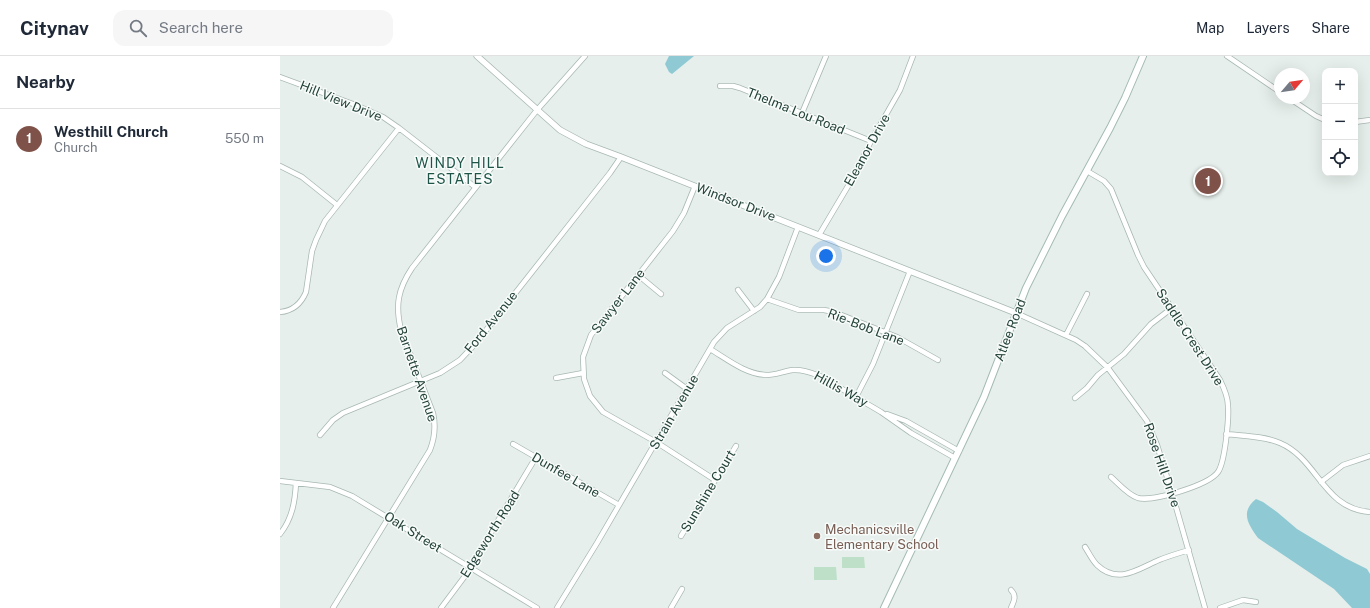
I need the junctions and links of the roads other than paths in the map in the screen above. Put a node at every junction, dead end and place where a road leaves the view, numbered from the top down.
1 (477, 56) edge
2 (585, 56) edge
3 (826, 56) edge
4 (913, 56) edge
5 (1143, 56) edge
6 (1227, 56) edge
7 (280, 77) edge
8 (720, 86) dead end
9 (1274, 88) edge
10 (1298, 104) edge
11 (536, 110) junction
12 (802, 113) junction
13 (1322, 119) edge
14 (1370, 120) edge
15 (1358, 122) edge
16 (399, 128) junction
17 (871, 140) junction
18 (621, 158) junction
19 (280, 166) edge
20 (1087, 171) junction
21 (695, 186) junction
22 (475, 187) junction
23 (337, 204) junction
24 (798, 227) junction
25 (819, 235) junction
26 (910, 271) junction
27 (638, 275) junction
28 (738, 290) dead end
29 (661, 294) dead end
30 (1086, 294) dead end
31 (768, 299) junction
32 (1172, 308) junction
33 (754, 311) junction
34 (280, 312) edge
35 (1016, 313) junction
36 (885, 332) junction
37 (1066, 335) junction
38 (710, 349) junction
39 (938, 360) dead end
40 (1108, 368) junction
41 (583, 372) junction
42 (665, 373) dead end
43 (556, 378) dead end
44 (421, 381) junction
45 (687, 389) junction
46 (856, 397) junction
47 (1075, 398) dead end
48 (881, 412) junction
49 (1226, 434) junction
50 (320, 435) dead end
51 (656, 442) junction
52 (513, 444) dead end
53 (736, 446) dead end
54 (959, 451) junction
55 (1370, 456) edge
56 (536, 457) junction
57 (955, 458) junction
58 (1111, 477) dead end
59 (715, 480) junction
60 (280, 481) edge
61 (1321, 482) junction
62 (296, 483) junction
63 (1172, 493) junction
64 (619, 505) junction
65 (1370, 512) edge
66 (389, 518) junction
67 (280, 534) edge
68 (681, 536) dead end
69 (1085, 547) dead end
70 (1189, 550) junction
71 (470, 567) junction
72 (682, 589) dead end
73 (1012, 590) dead end
74 (1256, 602) dead end
75 (333, 608) edge
76 (441, 608) edge
77 (537, 608) edge
78 (557, 608) edge
79 (671, 608) edge
80 (884, 608) edge
81 (1011, 608) edge
82 (1205, 608) edge
83 (1220, 608) edge

1 - 11 street, Windsor Drive
2 - 11 street, Barnette Avenue
3 - 12 street
4 - 17 street, Eleanor Drive
5 - 20 main road, Atlee Road
6 - 9 street
7 - 16 street, Hill View Drive
8 - 12 street, Thelma Lou Road
10 - 13 street
11 - 18 street, Windsor Drive
11 - 22 street, Barnette Avenue
12 - 17 street, Thelma Lou Road
14 - 15 street
16 - 22 street, Hill View Drive
16 - 23 street
17 - 25 street, Eleanor Drive
18 - 21 street, Windsor Drive
18 - 44 street, Ford Avenue
19 - 23 street
20 - 32 street, Saddle Crest Drive
20 - 35 main road, Atlee Road
21 - 24 street, Windsor Drive
21 - 27 street, Sawyer Lane
22 - 44 street, Barnette Avenue
23 - 34 street
24 - 25 street, Windsor Drive
24 - 31 street, Strain Avenue
25 - 26 street, Windsor Drive
26 - 35 street, Windsor Drive
26 - 36 street
27 - 29 street
27 - 41 street, Sawyer Lane
28 - 33 street
30 - 37 street
31 - 33 street, Strain Avenue
31 - 36 street, Rie-Bob Lane
32 - 40 street
32 - 49 street, Saddle Crest Drive
33 - 38 street, Strain Avenue
35 - 37 street, Rose Hill Drive
35 - 54 main road, Atlee Road
36 - 39 street, Rie-Bob Lane
36 - 46 street
37 - 40 street, Rose Hill Drive
38 - 45 street, Strain Avenue
38 - 46 street, Hillis Way
40 - 47 street
40 - 63 street, Rose Hill Drive
41 - 43 street
41 - 51 street, Sawyer Lane
42 - 45 street
44 - 50 street, Ford Avenue
44 - 66 street, Barnette Avenue
45 - 51 street, Strain Avenue
46 - 48 street, Hillis Way
48 - 54 street, Hillis Way
48 - 57 street, Hillis Way
49 - 61 street
49 - 63 street, Saddle Crest Drive
51 - 59 street, Sawyer Lane
51 - 64 street, Strain Avenue
52 - 56 street, Dunfee Lane
53 - 59 street, Sunshine Court
54 - 57 main road, Atlee Road
55 - 61 street
56 - 64 street, Dunfee Lane
56 - 71 street, Edgeworth Road
57 - 80 main road, Atlee Road
58 - 63 street, Saddle Crest Drive
59 - 68 street, Sunshine Court
60 - 62 street, Oak Street
61 - 65 street
62 - 66 street, Oak Street
62 - 67 street
63 - 70 street, Rose Hill Drive
64 - 78 street, Strain Avenue
66 - 71 street, Oak Street
66 - 75 street, Barnette Avenue
69 - 70 street
70 - 82 street, Rose Hill Drive
71 - 76 street, Edgeworth Road
71 - 77 street, Oak Street
72 - 79 street
73 - 81 street
74 - 83 street

